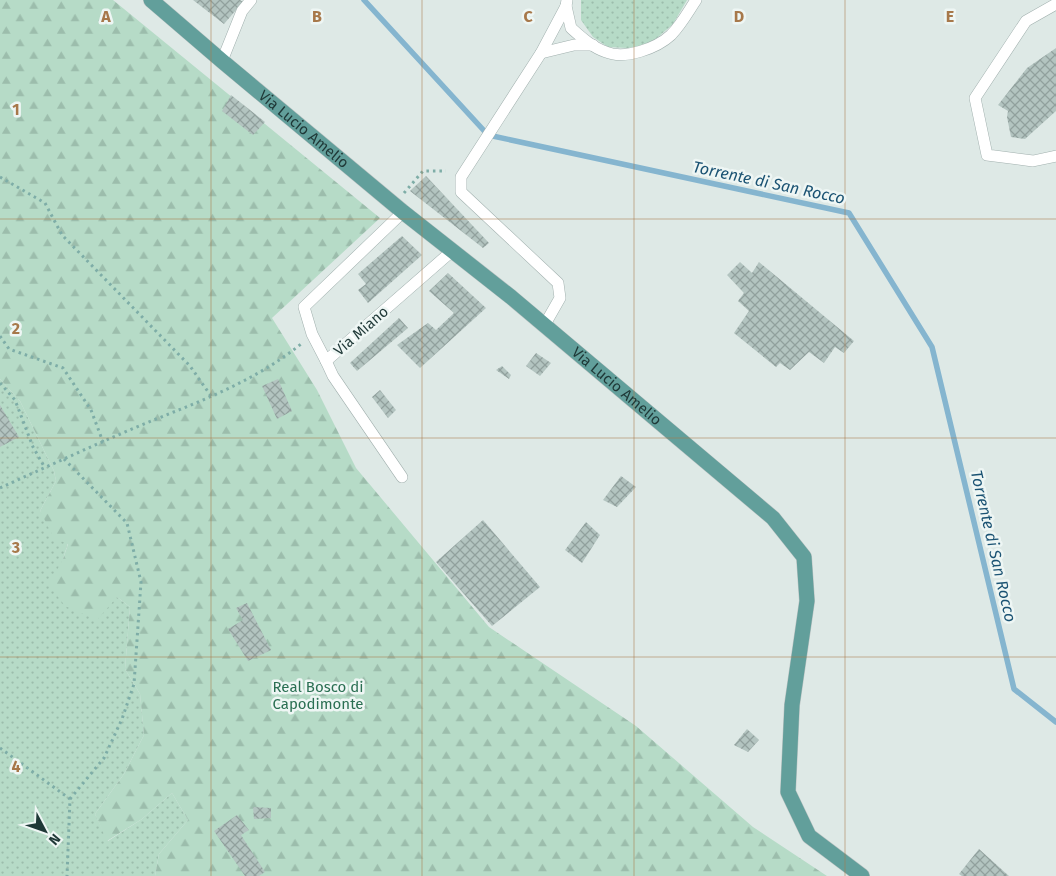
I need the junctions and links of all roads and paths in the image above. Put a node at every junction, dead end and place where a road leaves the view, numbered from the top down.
1 (151, 0) edge
2 (251, 0) edge
3 (696, 0) edge
4 (567, 3) edge
5 (1056, 4) edge
6 (594, 45) junction
7 (541, 53) junction
8 (222, 61) junction
9 (1056, 156) edge
10 (446, 171) dead end
11 (0, 177) edge
12 (404, 194) dead end
13 (403, 212) junction
14 (452, 251) junction
15 (544, 326) junction
16 (312, 334) junction
17 (0, 336) edge
18 (326, 361) junction
19 (0, 383) edge
20 (211, 396) junction
21 (102, 442) junction
22 (64, 459) junction
23 (45, 468) junction
24 (402, 477) dead end
25 (0, 488) edge
26 (0, 748) edge
27 (70, 798) junction
28 (68, 876) edge
29 (862, 876) edge

1 - 8 main road, Via Lucio Amelio
2 - 8 lane
3 - 6 lane
4 - 6 lane
4 - 7 lane
5 - 9 lane
6 - 7 lane
7 - 15 lane
8 - 13 main road, Via Lucio Amelio
10 - 12 path
11 - 20 path
13 - 14 main road, Via Lucio Amelio
13 - 16 lane, Via Miano
14 - 15 main road, Via Lucio Amelio
14 - 18 lane, Via Miano
15 - 29 main road, Via Lucio Amelio
16 - 18 lane, Via Miano
16 - 20 path
17 - 21 path
18 - 24 lane
19 - 23 path
20 - 21 path
21 - 22 path
22 - 23 path
22 - 27 path
23 - 25 path
26 - 27 path
27 - 28 path

